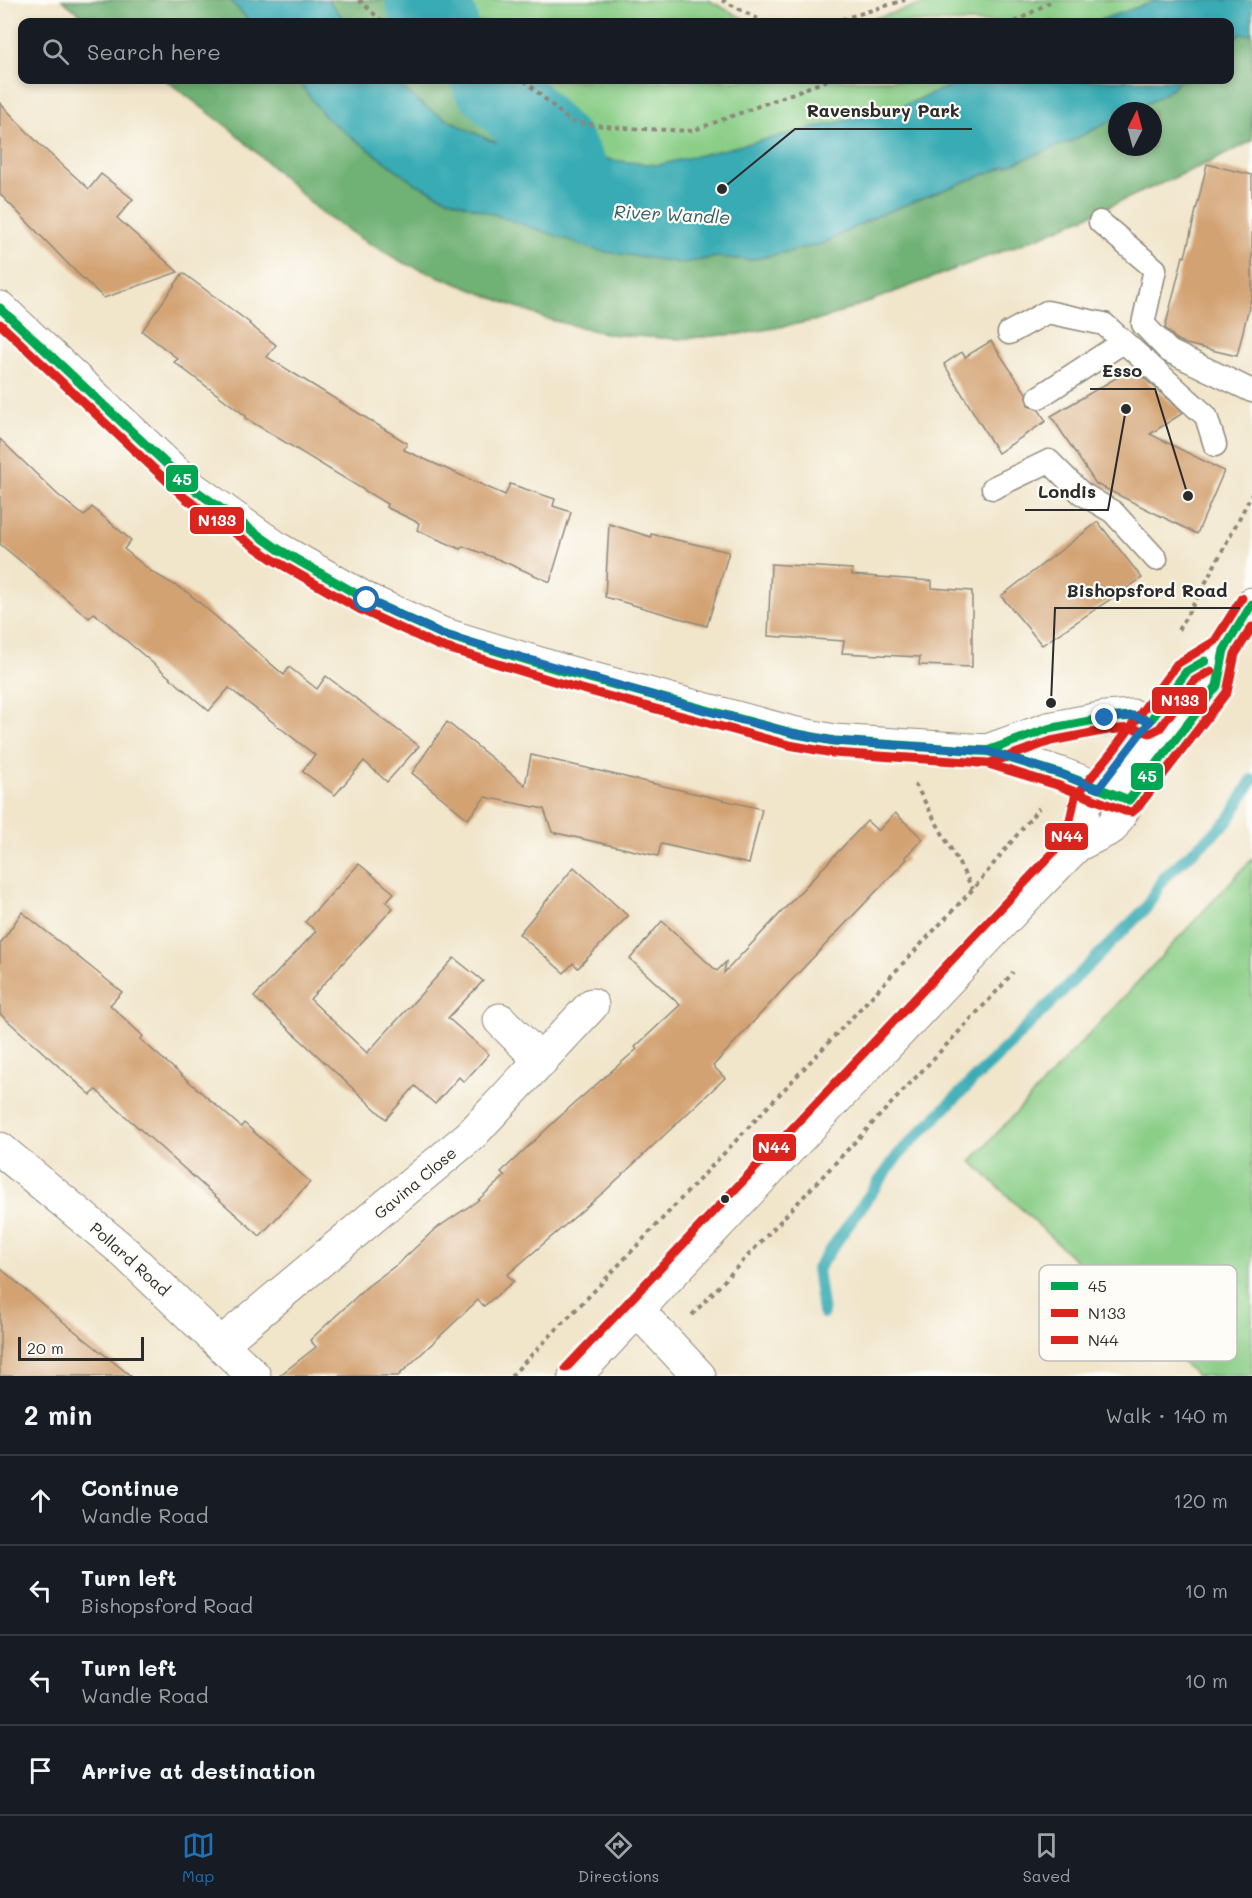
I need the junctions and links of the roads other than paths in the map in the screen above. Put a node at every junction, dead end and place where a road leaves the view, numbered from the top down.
1 (1100, 222) dead end
2 (0, 308) edge
3 (1009, 333) dead end
4 (1123, 342) junction
5 (1252, 391) edge
6 (1039, 397) dead end
7 (1215, 445) dead end
8 (993, 488) dead end
9 (1156, 559) dead end
10 (1252, 604) edge
11 (1224, 650) junction
12 (1150, 721) junction
13 (987, 751) junction
14 (1098, 789) junction
15 (1129, 800) junction
16 (1077, 845) junction
17 (592, 1005) dead end
18 (500, 1020) dead end
19 (541, 1061) junction
20 (0, 1149) edge
21 (638, 1311) junction
22 (222, 1344) junction
23 (254, 1376) edge
24 (575, 1376) edge
25 (699, 1376) edge

1 - 5 lane
2 - 13 street
3 - 4 lane
4 - 6 lane
4 - 7 lane
8 - 9 lane
10 - 11 street
11 - 12 street
11 - 15 street
12 - 13 street
12 - 14 street
13 - 14 street
14 - 15 street
14 - 16 street
15 - 16 street
16 - 21 street
17 - 19 street, Gavina Close
18 - 19 street
19 - 22 street, Gavina Close
20 - 22 street, Pollard Road
21 - 24 street
21 - 25 street
22 - 23 street, Pollard Road

